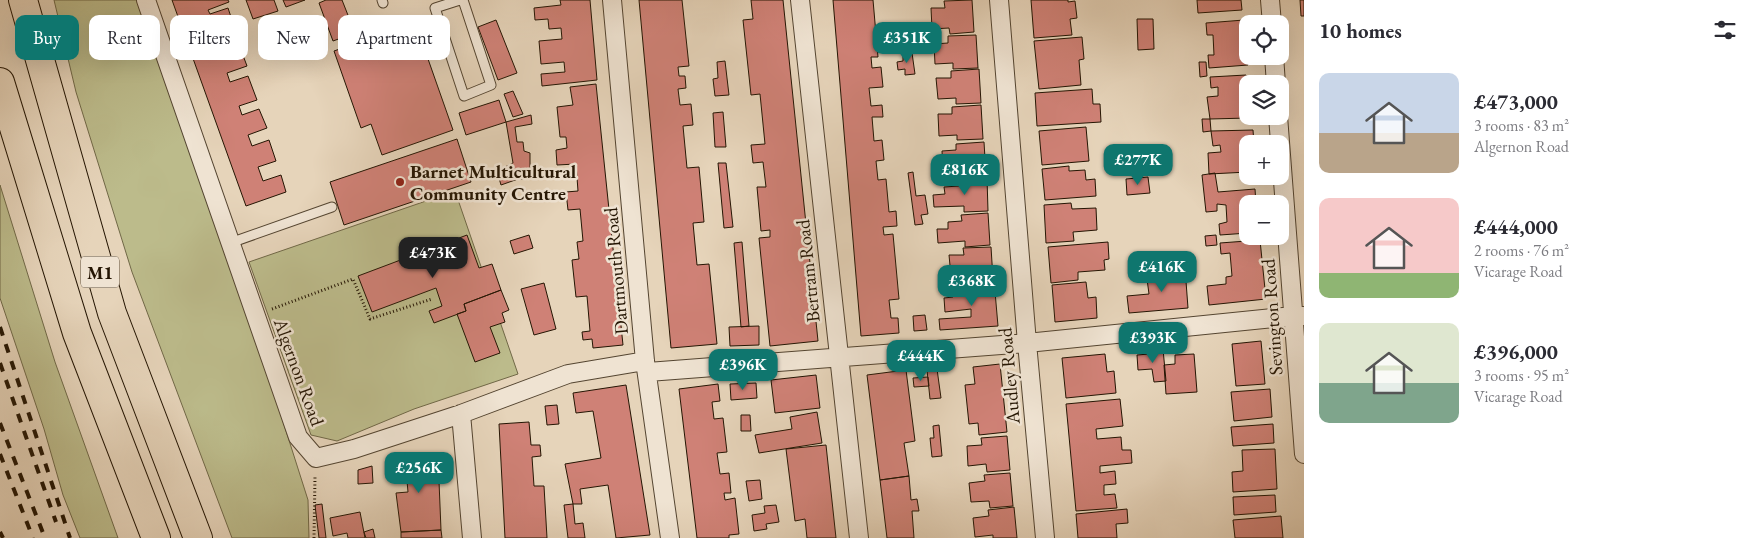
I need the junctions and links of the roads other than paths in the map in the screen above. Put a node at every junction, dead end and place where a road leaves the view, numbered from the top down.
1 (23, 0) edge
2 (146, 0) edge
3 (461, 0) edge
4 (612, 0) edge
5 (800, 0) edge
6 (999, 0) edge
7 (1270, 0) edge
8 (1271, 15) edge
9 (0, 82) edge
10 (1279, 125) edge
11 (332, 207) dead end
12 (230, 243) junction
13 (1299, 316) edge
14 (1027, 343) junction
15 (839, 358) junction
16 (647, 366) junction
17 (461, 414) junction
18 (1304, 454) edge
19 (156, 538) edge
20 (198, 538) edge
21 (472, 538) edge
22 (670, 538) edge
23 (859, 538) edge
24 (1045, 538) edge

1 - 20 highway, M1
2 - 12 street, Algernon Road
3 - 3 lane
4 - 16 street, Dartmouth Road
5 - 15 street, Bertram Road
6 - 14 street, Audley Road
7 - 8 street
9 - 19 highway, M1
10 - 13 street, Sevington Road
11 - 12 lane
12 - 17 street, Algernon Road
13 - 14 street
13 - 18 street, Sevington Road
14 - 15 street
14 - 24 street, Audley Road
15 - 16 street
15 - 23 street, Bertram Road
16 - 17 street
16 - 22 street, Dartmouth Road
17 - 21 street

